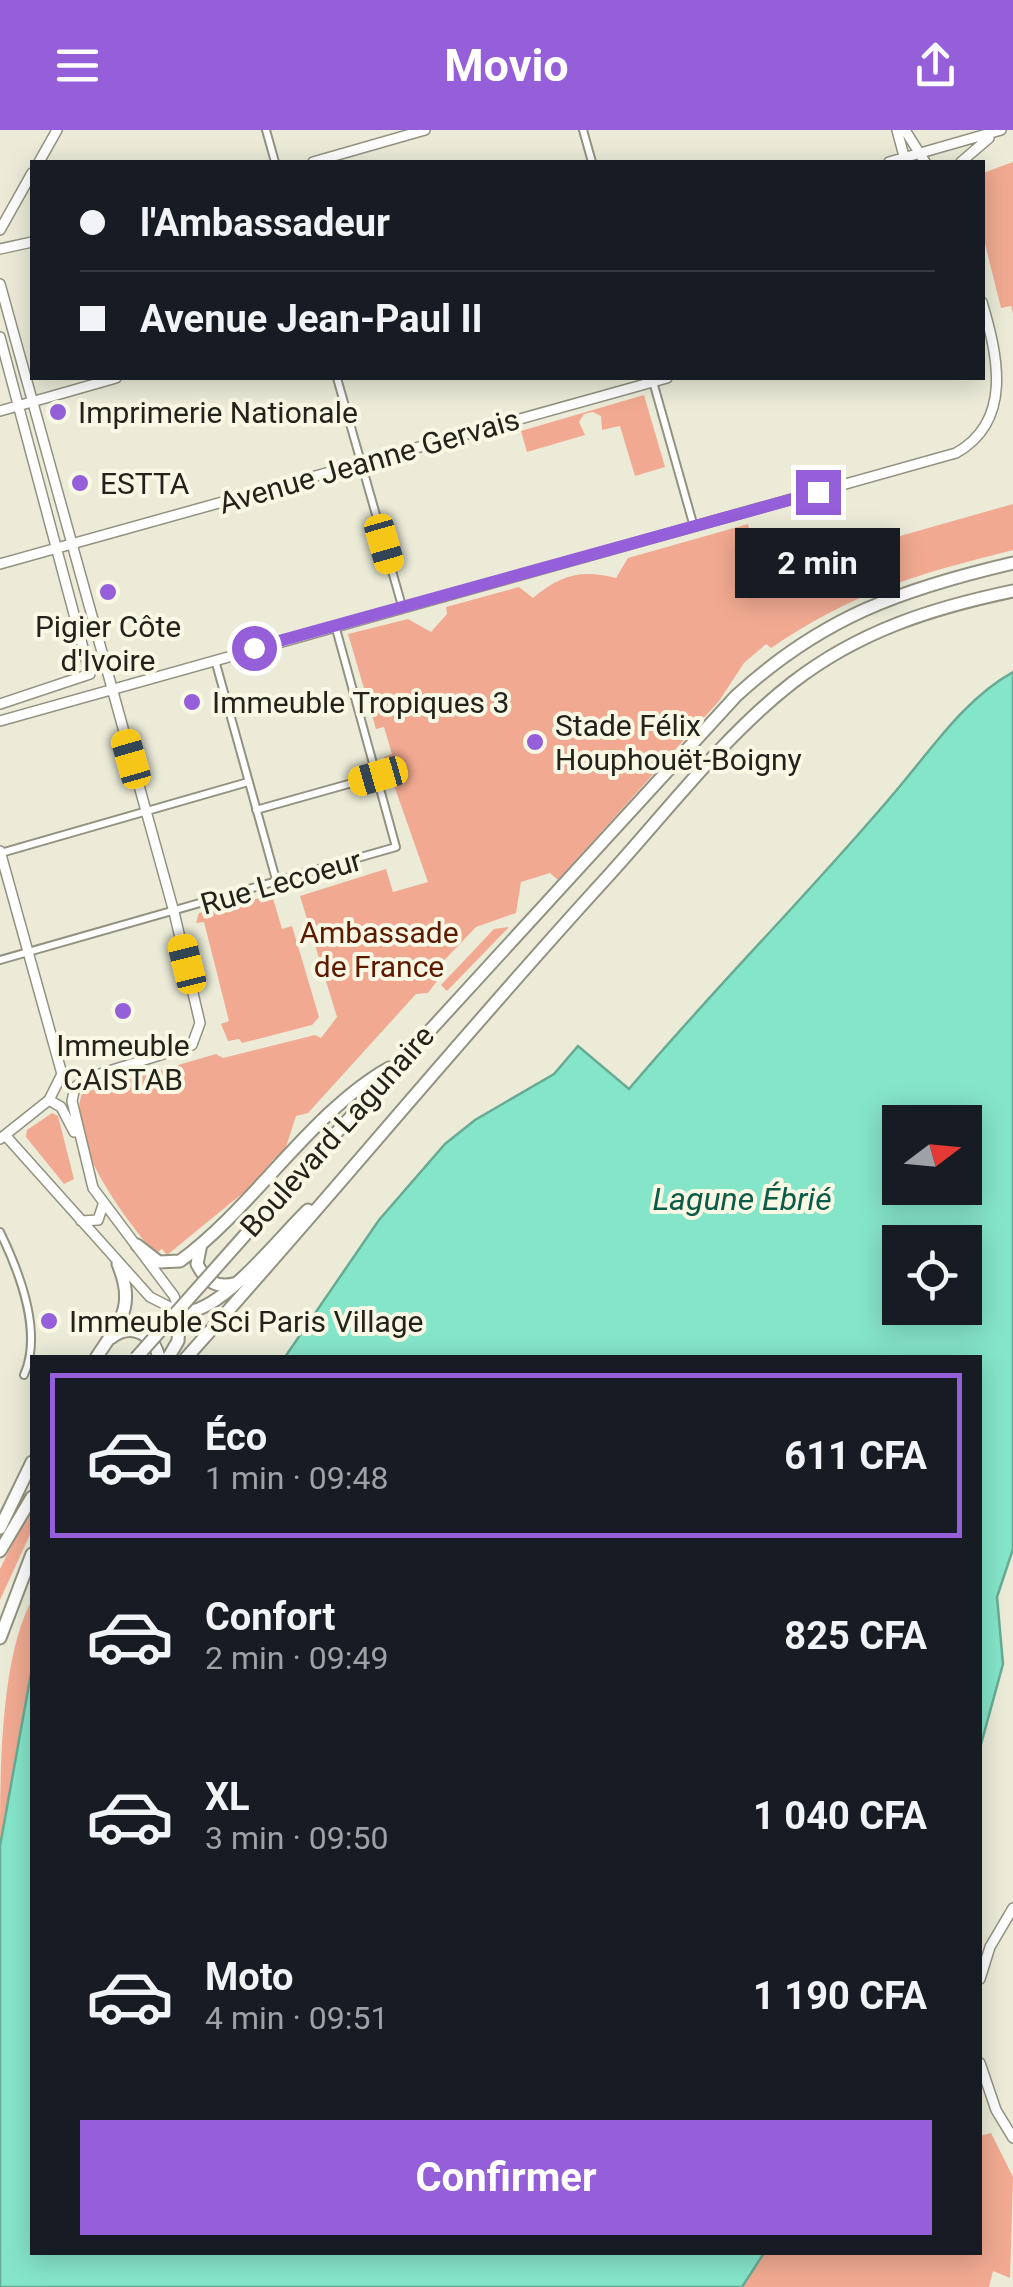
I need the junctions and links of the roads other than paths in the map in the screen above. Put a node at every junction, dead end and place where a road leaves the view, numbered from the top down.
1 (58, 130) edge
2 (266, 130) edge
3 (426, 130) edge
4 (583, 130) edge
5 (896, 130) edge
6 (904, 130) edge
7 (1002, 130) edge
8 (922, 158) edge
9 (39, 160) edge
10 (274, 160) edge
11 (320, 160) edge
12 (591, 160) edge
13 (905, 160) edge
14 (964, 160) edge
15 (30, 177) edge
16 (0, 230) edge
17 (30, 242) edge
18 (0, 249) edge
19 (0, 284) edge
20 (985, 313) edge
21 (0, 337) edge
22 (109, 380) edge
23 (338, 380) edge
24 (653, 380) edge
25 (32, 402) junction
26 (20, 406) junction
27 (0, 411) edge
28 (362, 465) junction
29 (694, 527) junction
30 (72, 545) junction
31 (58, 549) junction
32 (1013, 563) edge
33 (0, 564) edge
34 (1013, 591) edge
35 (402, 606) junction
36 (335, 624) junction
37 (215, 658) junction
38 (90, 674) junction
39 (111, 689) junction
40 (0, 704) edge
41 (0, 721) edge
42 (378, 776) junction
43 (248, 782) junction
44 (256, 810) junction
45 (146, 811) junction
46 (0, 853) edge
47 (277, 883) junction
48 (174, 912) junction
49 (27, 952) junction
50 (0, 960) edge
51 (397, 1063) junction
52 (62, 1074) junction
53 (90, 1077) junction
54 (50, 1100) junction
55 (2, 1134) edge
56 (81, 1148) junction
57 (338, 1186) junction
58 (103, 1204) junction
59 (81, 1221) junction
60 (0, 1232) edge
61 (200, 1244) junction
62 (136, 1245) junction
63 (118, 1264) junction
64 (237, 1283) junction
65 (180, 1312) junction
66 (98, 1354) edge
67 (139, 1355) edge
68 (158, 1355) edge
69 (170, 1355) edge
70 (189, 1355) edge
71 (24, 1375) dead end
72 (30, 1466) edge
73 (30, 1500) edge
74 (0, 1528) edge
75 (0, 1551) edge
76 (30, 1559) edge
77 (0, 1638) edge
78 (1013, 1908) edge
79 (982, 1972) edge
80 (982, 2069) edge
81 (1013, 2138) edge

1 - 9 street
2 - 10 street
3 - 11 street
4 - 12 street
5 - 13 street
6 - 8 street
7 - 8 street
7 - 14 street
8 - 13 street
15 - 16 street
17 - 18 street
19 - 25 street
20 - 29 street
21 - 26 street
22 - 25 street
23 - 28 street
24 - 28 street, Avenue Jeanne Gervais
24 - 29 street
25 - 26 street
25 - 30 street
26 - 27 street
26 - 31 street
28 - 30 street, Avenue Jeanne Gervais
28 - 35 street
29 - 35 street
30 - 31 street, Avenue Jeanne Gervais
30 - 39 street
31 - 33 street, Avenue Jeanne Gervais
31 - 38 street
32 - 51 highway, Boulevard Lagunaire
34 - 57 highway, Boulevard Lagunaire
35 - 36 street
36 - 37 street
36 - 42 street, Rue Lecoeur
37 - 39 street
37 - 43 street
38 - 39 street
38 - 40 street
39 - 41 street
39 - 45 street
42 - 44 street
42 - 47 street, Rue Lecoeur
43 - 44 street
43 - 45 street
44 - 47 street
45 - 46 street
45 - 48 street
46 - 49 street
47 - 48 street, Rue Lecoeur
48 - 49 street, Rue Lecoeur
48 - 53 street
49 - 50 street, Rue Lecoeur
49 - 52 street
51 - 61 highway
51 - 67 highway, Boulevard Lagunaire, bridge
52 - 53 street
52 - 54 street
53 - 56 street
54 - 55 street
54 - 56 street
55 - 59 street
56 - 58 street
57 - 64 highway
57 - 70 highway, Boulevard Lagunaire
58 - 59 street
58 - 62 street
59 - 63 street
60 - 71 street
61 - 62 highway
61 - 64 highway
62 - 65 street
63 - 65 street
63 - 66 highway
64 - 65 highway
65 - 69 highway
66 - 68 highway
72 - 74 highway
73 - 75 highway
76 - 77 highway
78 - 79 street
80 - 81 street

